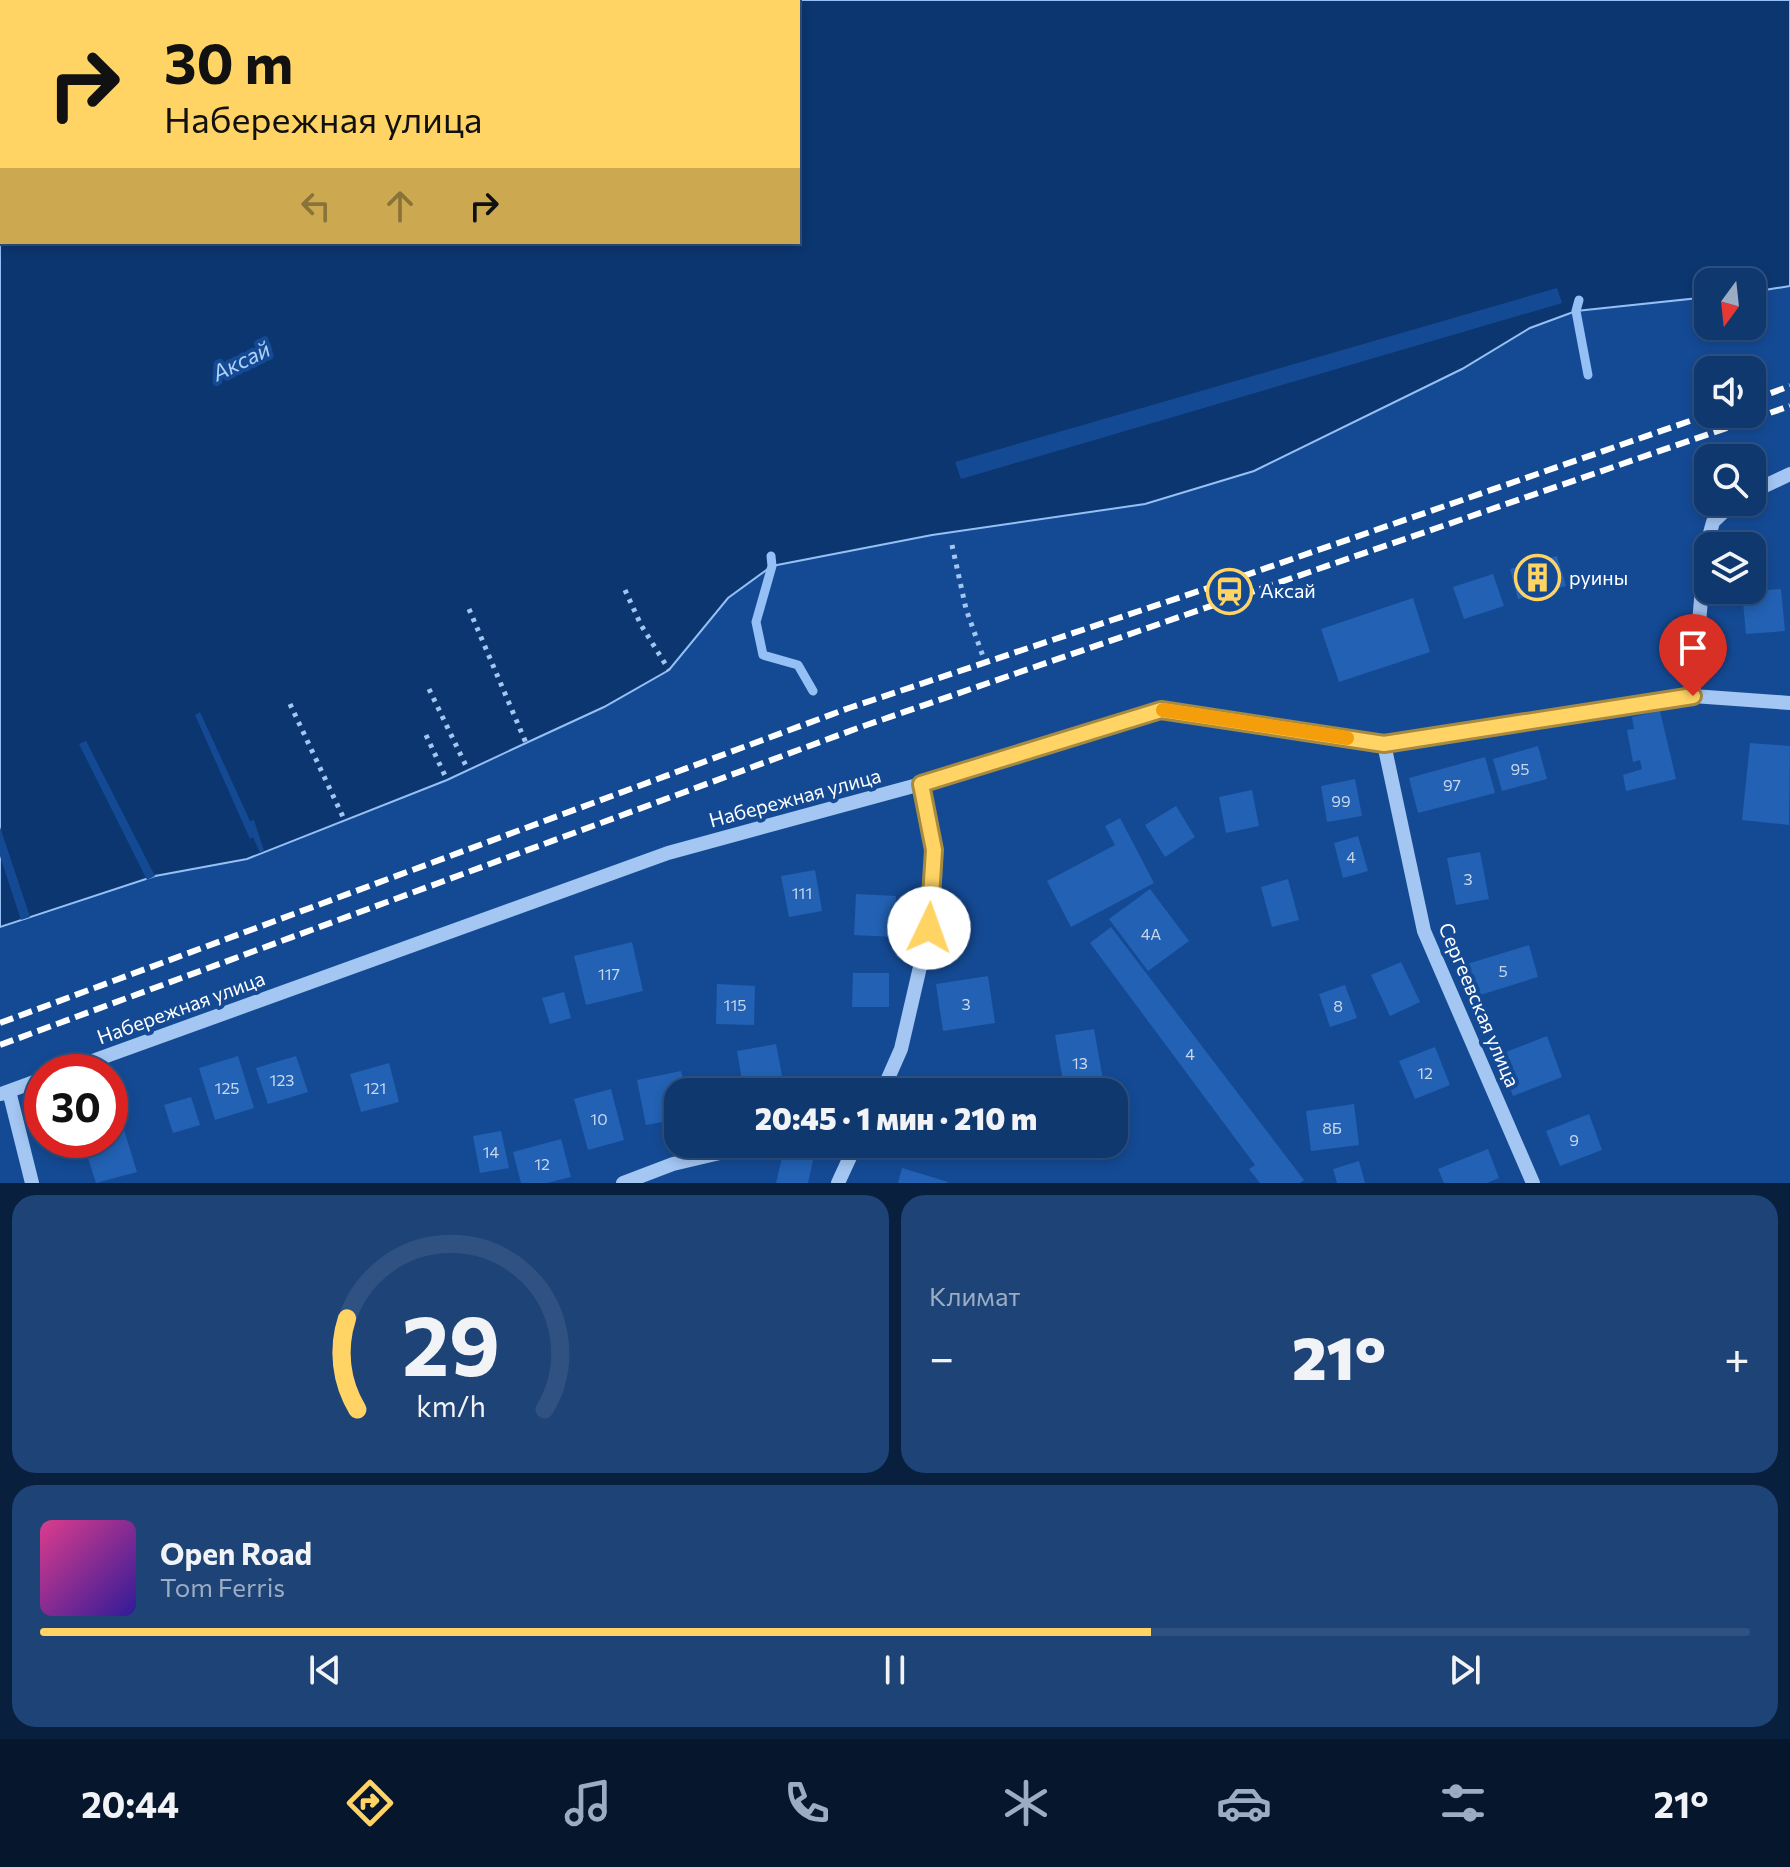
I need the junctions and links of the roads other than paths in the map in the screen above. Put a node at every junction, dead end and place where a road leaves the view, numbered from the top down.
1 (1790, 474) edge
2 (1766, 485) edge
3 (1719, 516) edge
4 (1693, 696) junction
5 (1790, 703) edge
6 (1384, 744) junction
7 (921, 784) junction
8 (112, 1054) edge
9 (888, 1078) edge
10 (24, 1086) edge
11 (4, 1093) edge
12 (698, 1158) edge
13 (850, 1158) edge
14 (32, 1183) edge
15 (623, 1183) edge
16 (838, 1183) edge
17 (1533, 1183) edge

1 - 2 street
3 - 4 street
4 - 5 street, Набережная улица
4 - 6 street, Набережная улица
6 - 7 street, Набережная улица
6 - 17 street, Сергеевская улица
7 - 8 street, Набережная улица
7 - 9 street
10 - 11 street
11 - 14 street
12 - 15 street
13 - 16 street

